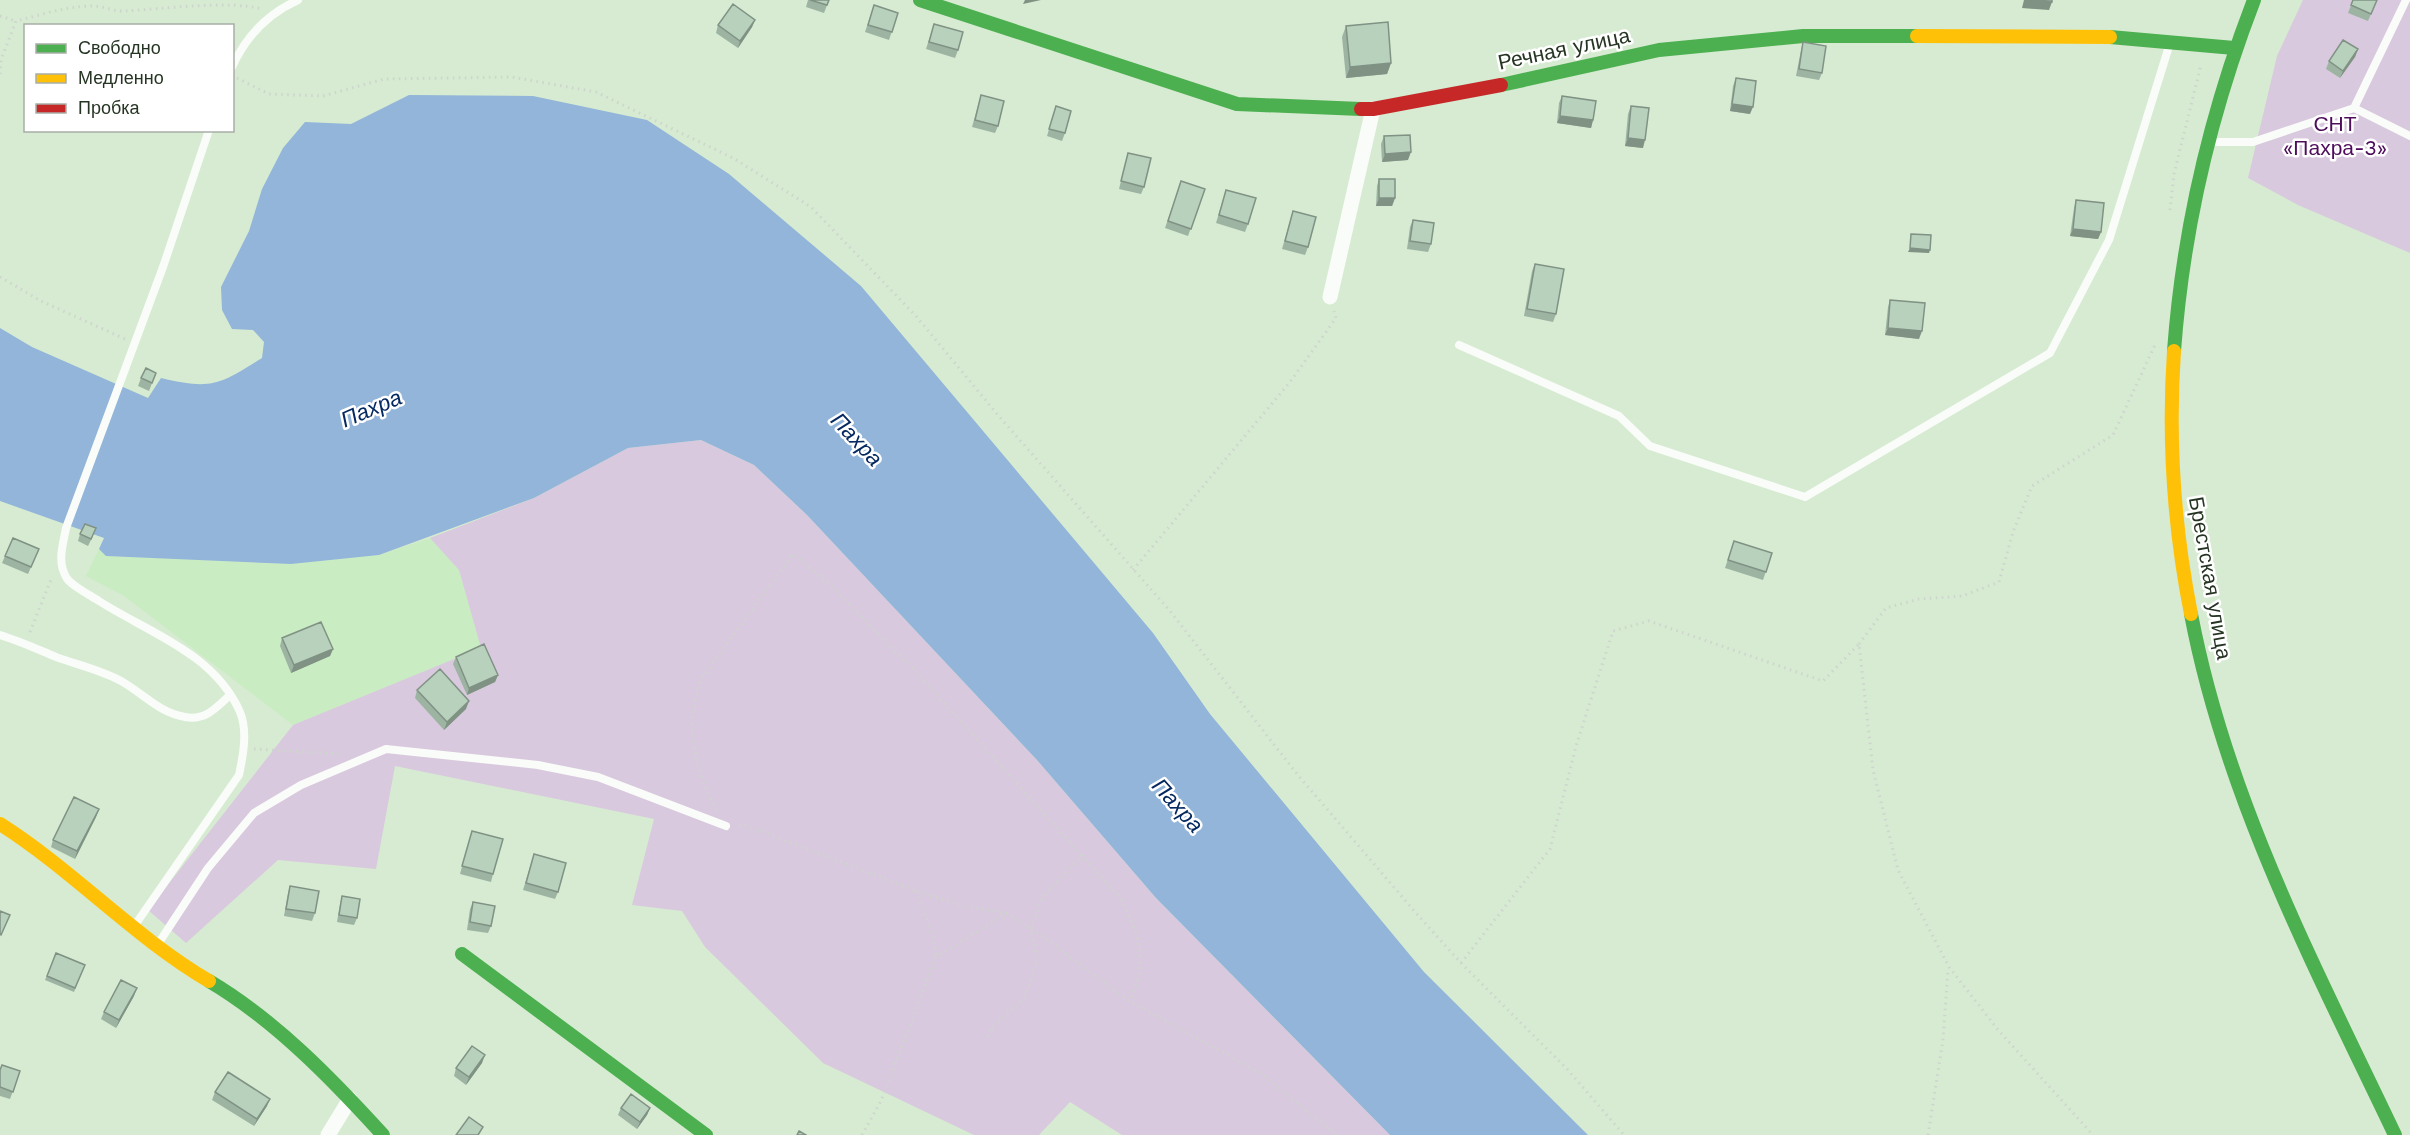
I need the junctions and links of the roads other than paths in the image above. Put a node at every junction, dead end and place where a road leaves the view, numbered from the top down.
1 (298, 0) edge
2 (920, 0) edge
3 (2254, 0) edge
4 (2406, 0) edge
5 (2170, 42) junction
6 (2234, 48) junction
7 (234, 64) edge
8 (2354, 108) junction
9 (1373, 109) junction
10 (208, 132) edge
11 (2410, 136) edge
12 (2207, 142) junction
13 (1330, 297) road end
14 (1459, 345) dead end
15 (0, 635) edge
16 (229, 696) junction
17 (0, 824) edge
18 (726, 825) road end
19 (135, 926) junction
20 (158, 944) junction
21 (462, 954) dead end
22 (350, 1099) junction
23 (328, 1135) edge
24 (383, 1135) edge
25 (706, 1135) edge
26 (2395, 1135) edge

1 - 7 lane
2 - 9 street, Речная улица
3 - 6 street, Брестская улица
4 - 8 lane
5 - 6 street, Речная улица
5 - 9 street, Речная улица
5 - 14 lane
6 - 12 street, Брестская улица
8 - 11 lane
8 - 12 lane
9 - 13 street
10 - 16 lane
12 - 26 street, Брестская улица
15 - 16 lane
16 - 19 lane
17 - 19 street
18 - 20 lane
19 - 20 street
20 - 22 street
21 - 25 street
22 - 23 street
22 - 24 street

